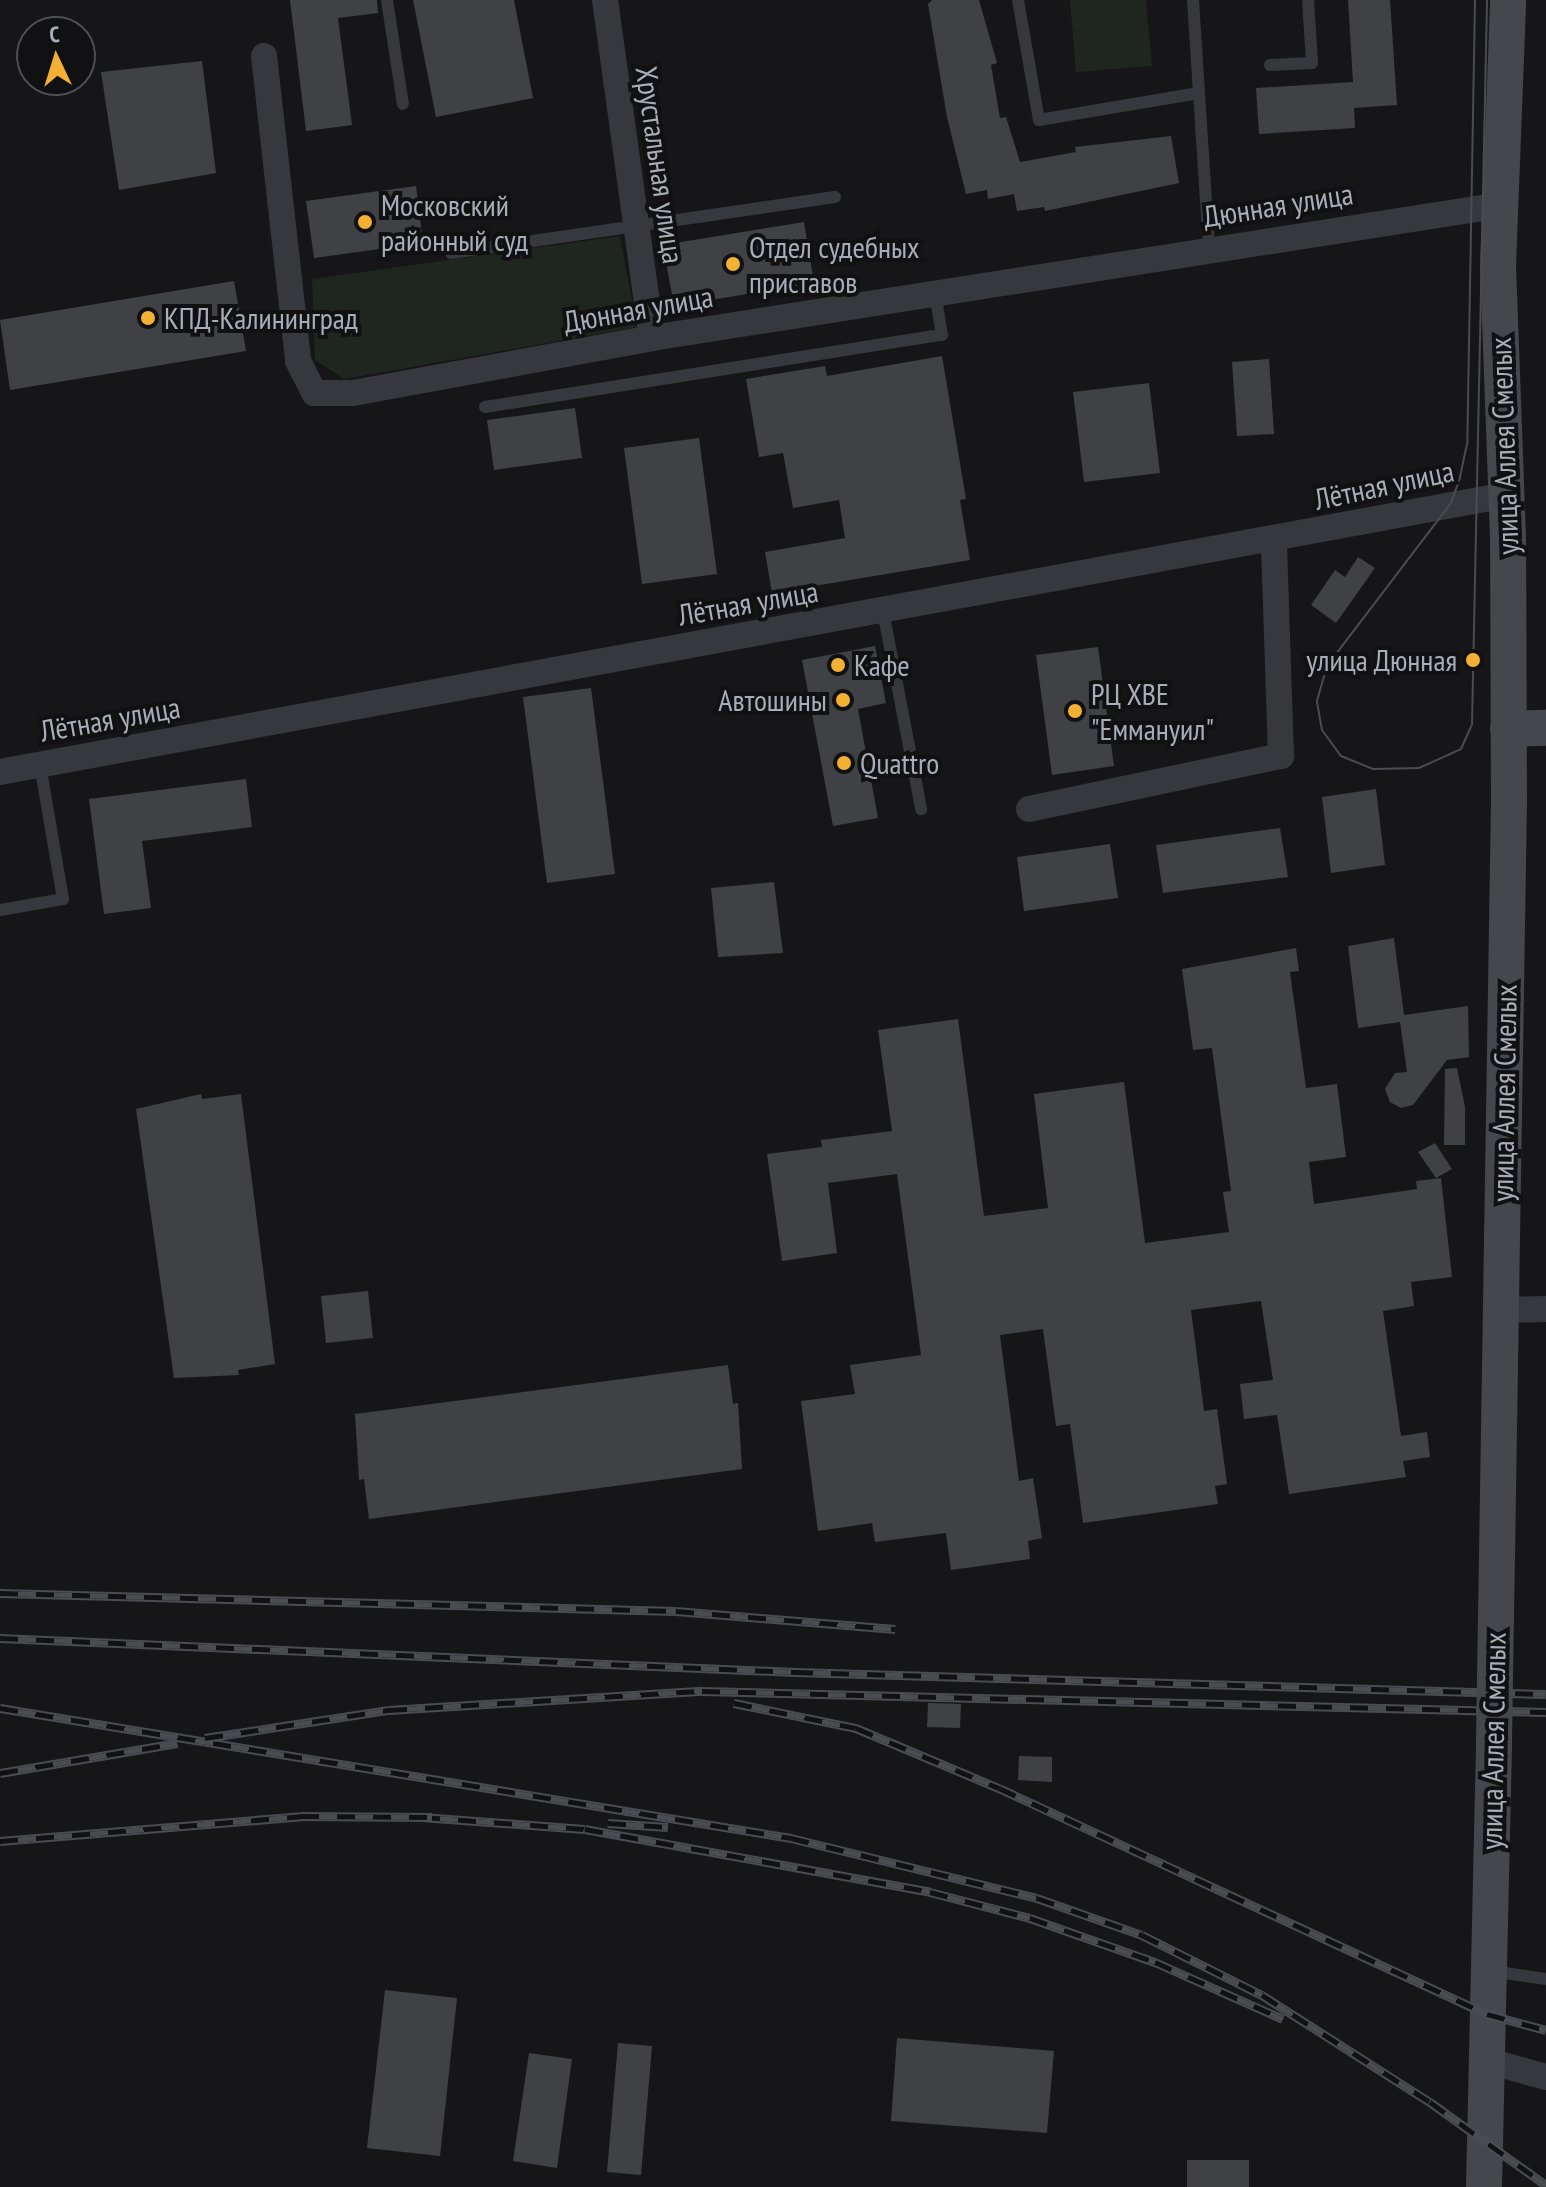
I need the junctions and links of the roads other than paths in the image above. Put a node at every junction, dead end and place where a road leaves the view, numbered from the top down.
1 (387, 0) edge
2 (605, 0) edge
3 (1018, 0) edge
4 (1193, 0) edge
5 (1308, 0) edge
6 (1508, 0) edge
7 (264, 56) dead end
8 (1270, 65) dead end
9 (1199, 93) junction
10 (403, 104) dead end
11 (835, 197) dead end
12 (1501, 205) junction
13 (637, 227) junction
14 (1209, 249) junction
15 (451, 253) dead end
16 (935, 293) junction
17 (652, 338) junction
18 (485, 407) dead end
19 (1506, 495) junction
20 (1274, 540) junction
21 (883, 611) junction
22 (1546, 728) edge
23 (1508, 729) junction
24 (40, 764) junction
25 (0, 772) edge
26 (921, 809) dead end
27 (1029, 809) dead end
28 (0, 910) edge
29 (1546, 1309) edge
30 (1500, 1310) junction
31 (1488, 1971) junction
32 (1546, 1979) edge
33 (1485, 2060) junction
34 (1546, 2077) edge
35 (1484, 2187) edge

1 - 10 lane
2 - 13 street, Хрустальная улица
3 - 9 lane
4 - 9 lane
5 - 8 lane
6 - 12 main road, улица Аллея Смелых
7 - 17 street, Дюнная улица
9 - 14 lane
11 - 13 lane
12 - 14 street, Дюнная улица
12 - 19 main road, улица Аллея Смелых
13 - 15 lane
13 - 17 street, Хрустальная улица
14 - 16 street, Дюнная улица
16 - 17 street, Дюнная улица
16 - 18 lane
19 - 20 street, Лётная улица
19 - 23 main road, улица Аллея Смелых
20 - 21 street, Лётная улица
20 - 27 street
21 - 24 street, Лётная улица
21 - 26 lane
22 - 23 main road
23 - 30 main road, улица Аллея Смелых
24 - 25 street, Лётная улица
24 - 28 lane
29 - 30 street
30 - 31 main road, улица Аллея Смелых, bridge
31 - 32 lane
31 - 33 main road, улица Аллея Смелых
33 - 34 street
33 - 35 main road, улица Аллея Смелых

